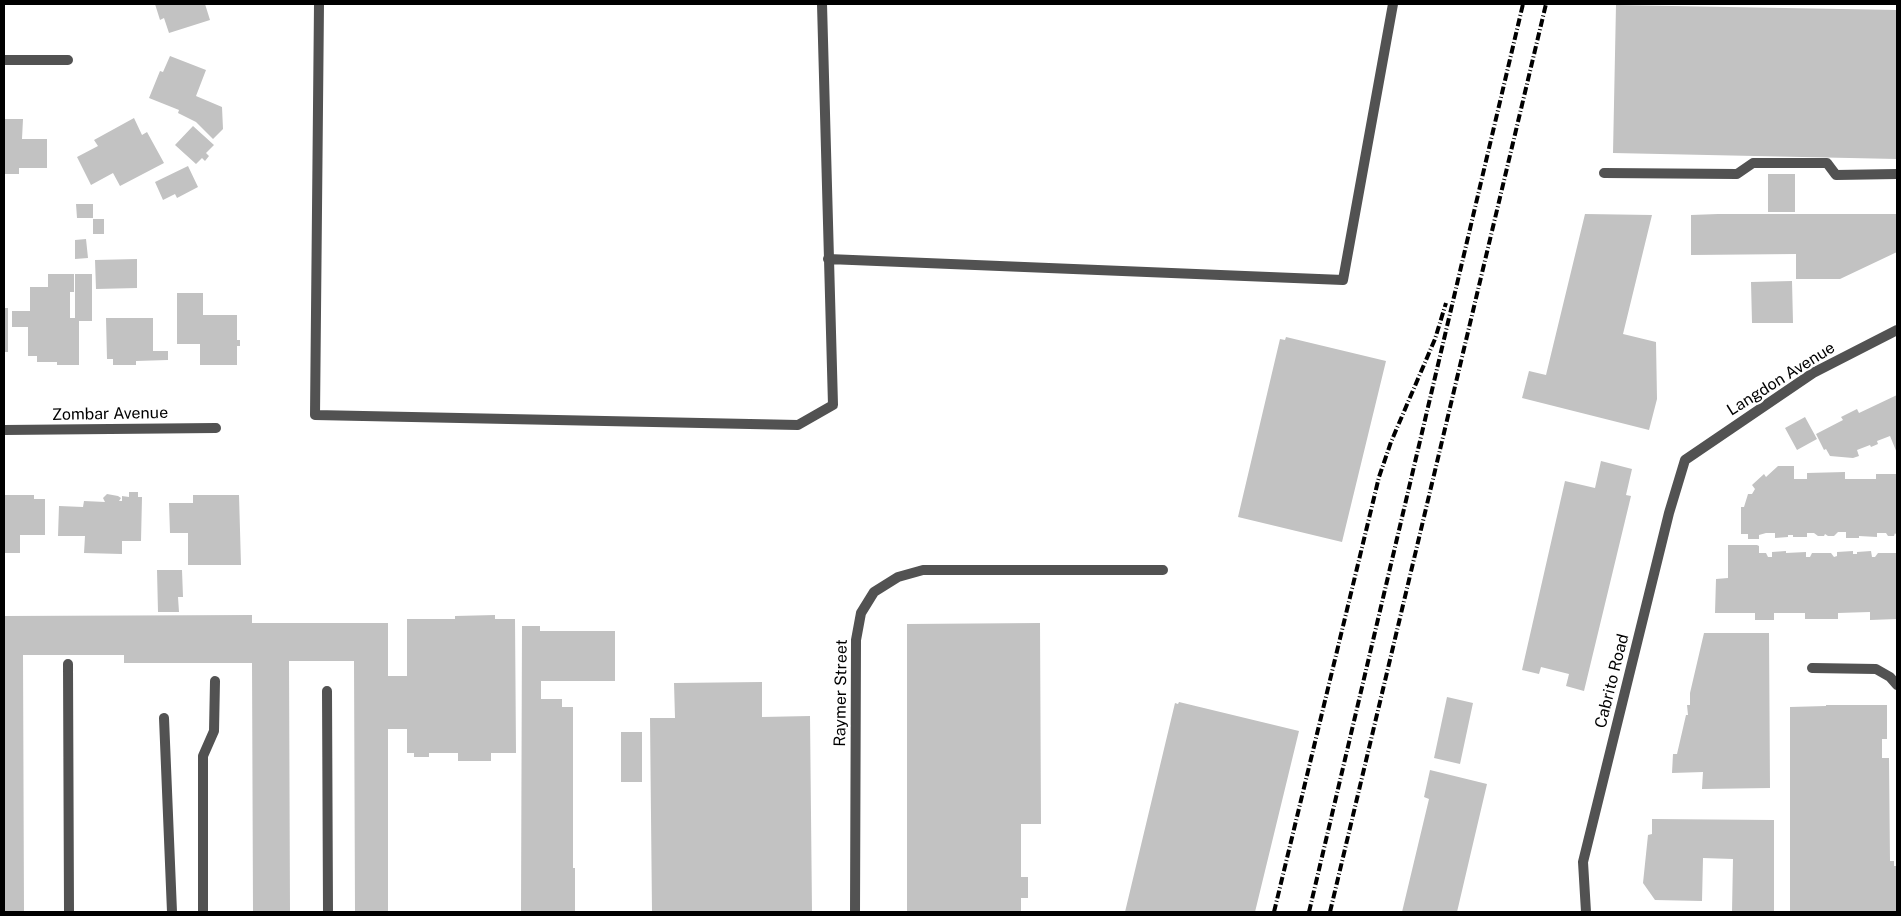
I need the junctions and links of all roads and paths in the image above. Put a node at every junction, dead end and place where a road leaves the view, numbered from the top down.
1 (319, 4) edge
2 (822, 4) edge
3 (1393, 4) edge
4 (4, 60) edge
5 (68, 60) dead end
6 (1604, 173) dead end
7 (1897, 174) edge
8 (828, 259) junction
9 (1897, 330) edge
10 (216, 428) dead end
11 (4, 430) edge
12 (1685, 460) joint
13 (1163, 570) dead end
14 (68, 664) dead end
15 (1812, 668) dead end
16 (216, 681) dead end
17 (1897, 685) edge
18 (327, 691) dead end
19 (164, 718) dead end
20 (69, 912) edge
21 (172, 912) edge
22 (203, 912) edge
23 (328, 912) edge
24 (855, 912) edge
25 (1586, 912) edge

1 - 8 street
2 - 8 street
3 - 8 street
4 - 5 street
6 - 7 street
9 - 12 street, Langdon Avenue
10 - 11 street, Zombar Avenue
12 - 25 street, Cabrito Road
13 - 24 street, Raymer Street
14 - 20 street
15 - 17 street
16 - 22 street
18 - 23 street
19 - 21 street

